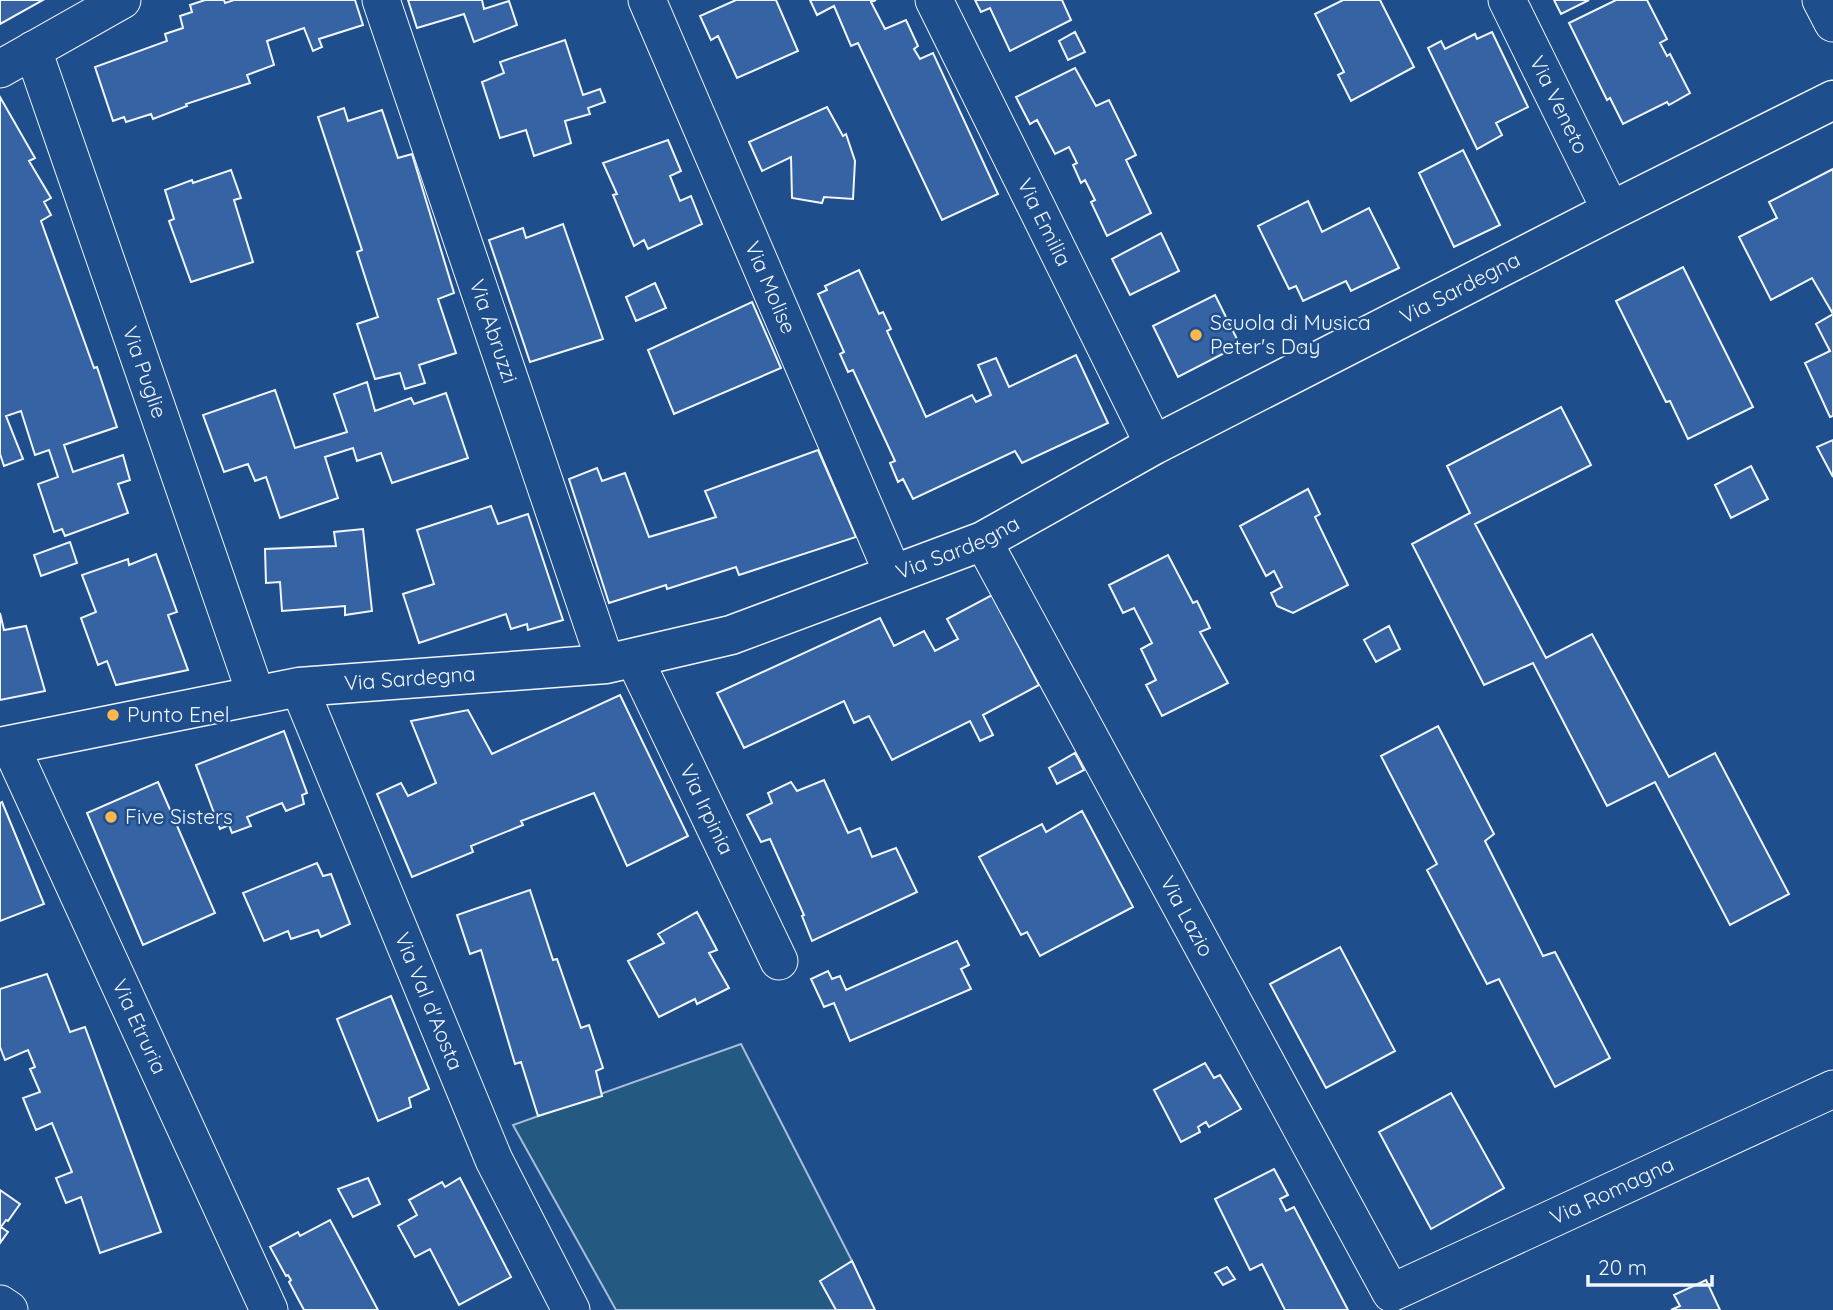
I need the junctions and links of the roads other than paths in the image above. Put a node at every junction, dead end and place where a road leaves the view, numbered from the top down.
1 (122, 0) edge
2 (381, 0) edge
3 (647, 0) edge
4 (934, 0) edge
5 (1507, 0) edge
6 (1821, 0) edge
7 (1833, 23) edge
8 (33, 50) junction
9 (0, 69) edge
10 (1833, 100) edge
11 (1611, 211) junction
12 (1154, 444) junction
13 (983, 541) junction
14 (893, 574) junction
15 (620, 661) junction
16 (299, 687) junction
17 (256, 695) junction
18 (5, 746) edge
19 (779, 961) dead end
20 (1833, 1088) edge
21 (1391, 1293) joint
22 (0, 1304) edge
23 (9, 1310) edge
24 (268, 1310) edge
25 (571, 1310) edge

1 - 8 street
2 - 15 street, Via Abruzzi
3 - 14 street, Via Molise
4 - 12 street, Via Emilia
5 - 11 street, Via Veneto
6 - 7 street
8 - 9 street
8 - 17 street, Via Puglie
10 - 11 street, Via Sardegna
11 - 12 street, Via Sardegna
12 - 13 street, Via Sardegna
13 - 14 street, Via Sardegna
13 - 21 street, Via Lazio
14 - 15 street, Via Sardegna
15 - 16 street, Via Sardegna
15 - 19 street, Via Irpinia
16 - 17 street, Via Sardegna
16 - 25 street, Via Val d'Aosta
17 - 18 street, Via Sardegna
18 - 24 street, Via Etruria
20 - 21 street, Via Romagna
22 - 23 street

